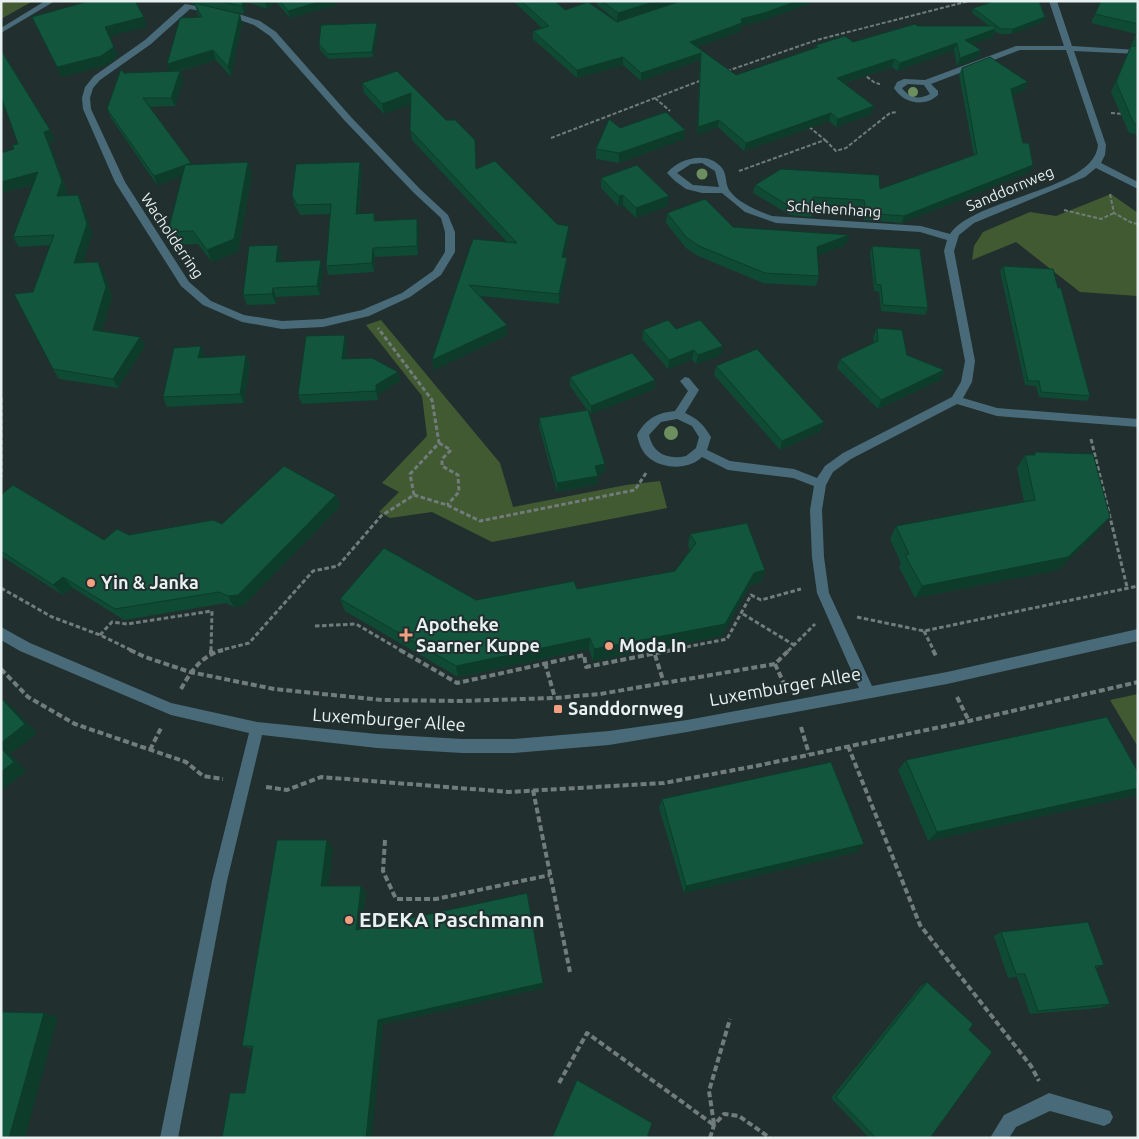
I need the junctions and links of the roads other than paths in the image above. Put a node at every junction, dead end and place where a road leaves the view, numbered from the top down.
1 (51, 1) edge
2 (176, 1) edge
3 (1053, 1) edge
4 (188, 6) junction
5 (1, 31) edge
6 (1069, 48) junction
7 (1138, 52) edge
8 (926, 83) junction
9 (1096, 164) junction
10 (1138, 186) edge
11 (724, 190) junction
12 (951, 238) junction
13 (685, 380) dead end
14 (956, 400) junction
15 (678, 415) junction
16 (1138, 423) edge
17 (700, 452) junction
18 (820, 484) junction
19 (1, 633) edge
20 (1138, 635) edge
21 (868, 692) junction
22 (257, 728) junction
23 (1104, 1117) dead end
24 (169, 1138) edge
25 (999, 1138) edge

1 - 5 street
2 - 4 street, Wacholderring
3 - 6 street
4 - 4 street, Wacholderring
6 - 7 street
6 - 8 street
6 - 9 street
8 - 8 street
9 - 10 street
9 - 12 street, Sanddornweg
11 - 11 street
11 - 12 street, Schlehenhang
12 - 14 street
13 - 15 street
14 - 16 street
14 - 18 street
15 - 17 street
15 - 17 street
17 - 18 street
18 - 21 street
19 - 22 street, Luxemburger Allee
20 - 21 street, Luxemburger Allee
21 - 22 street, Luxemburger Allee
22 - 24 street
23 - 25 street

